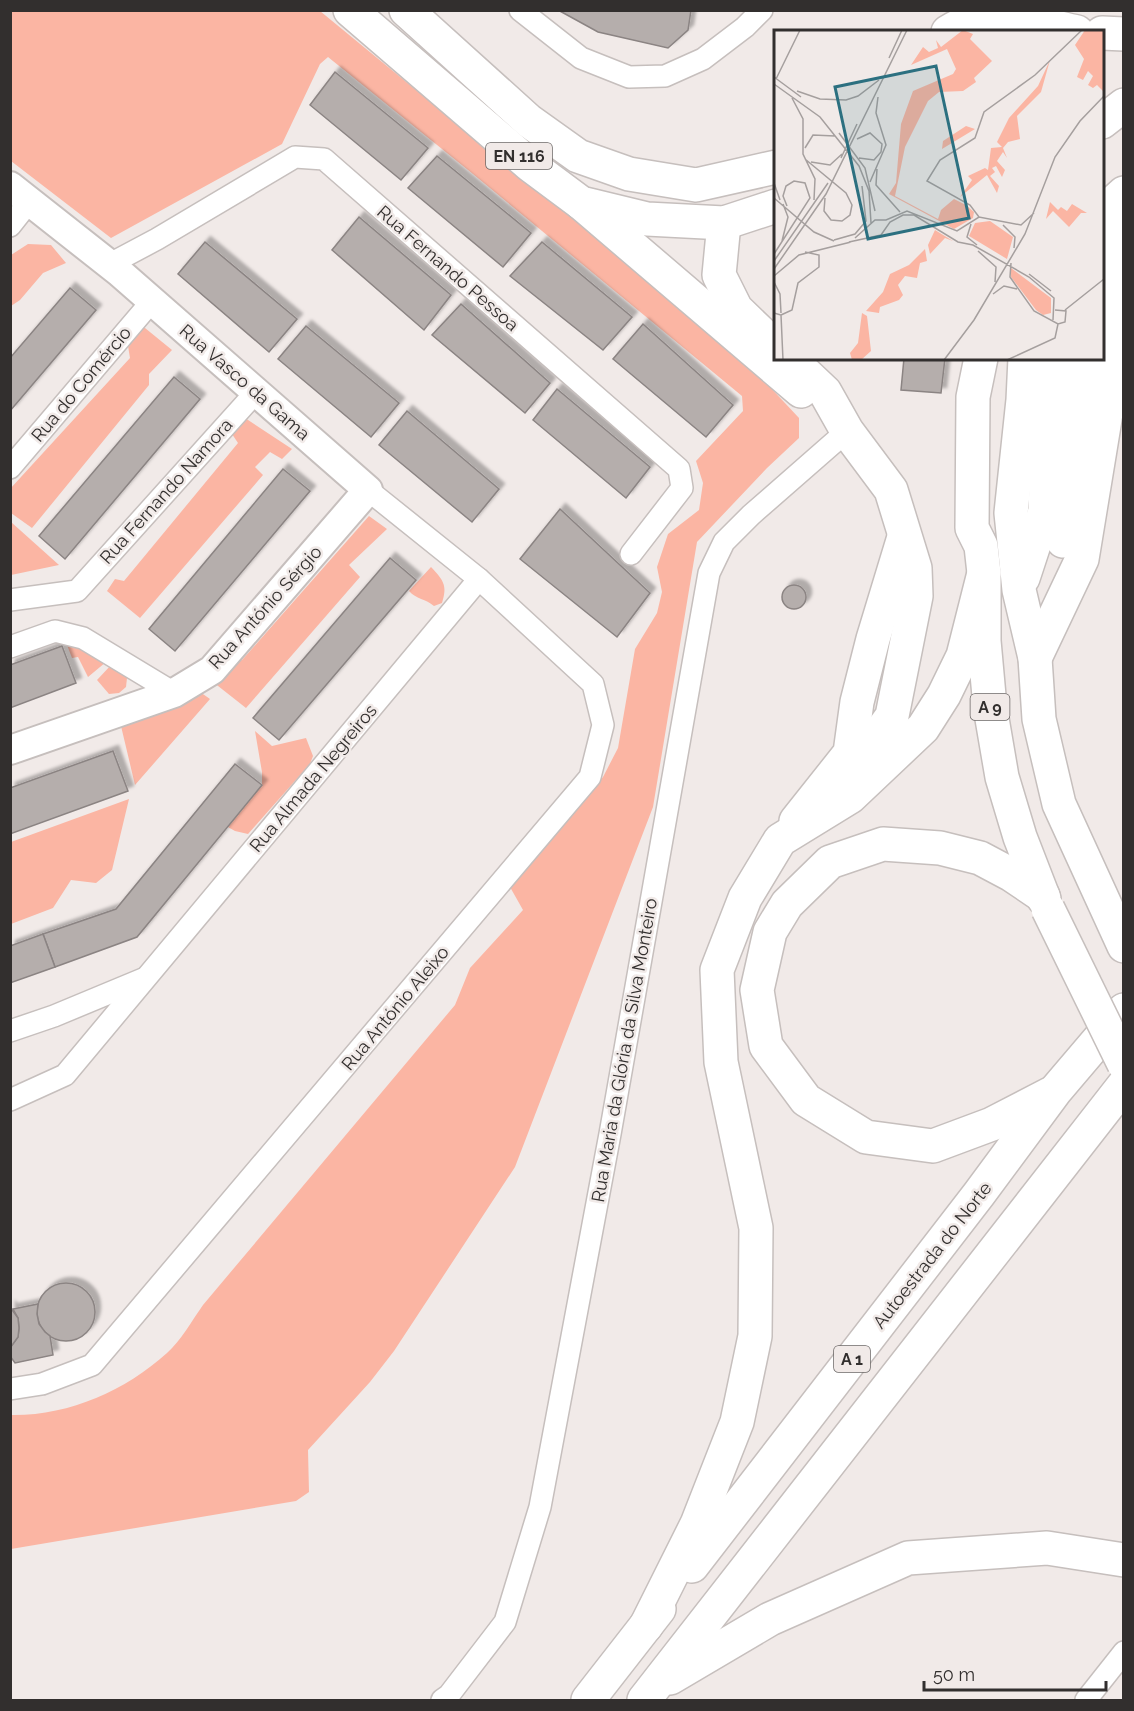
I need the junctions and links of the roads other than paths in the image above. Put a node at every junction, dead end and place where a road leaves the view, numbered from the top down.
1 (350, 10) edge
2 (406, 10) edge
3 (520, 10) edge
4 (762, 10) edge
5 (1030, 25) edge
6 (951, 30) edge
7 (1064, 30) edge
8 (1104, 33) edge
9 (1124, 34) edge
10 (1124, 105) edge
11 (1104, 120) edge
12 (774, 167) edge
13 (1124, 193) edge
14 (20, 194) edge
15 (581, 203) junction
16 (774, 207) edge
17 (724, 223) junction
18 (10, 226) edge
19 (1104, 227) edge
20 (1124, 230) edge
21 (110, 264) junction
22 (152, 301) junction
23 (774, 344) edge
24 (791, 360) edge
25 (981, 360) edge
26 (1005, 360) edge
27 (1025, 360) edge
28 (1053, 360) edge
29 (1083, 360) edge
30 (256, 392) junction
31 (847, 431) junction
32 (10, 468) edge
33 (368, 490) junction
34 (631, 554) dead end
35 (983, 560) junction
36 (479, 579) junction
37 (1069, 587) junction
38 (1018, 590) junction
39 (10, 600) edge
40 (10, 646) edge
41 (1035, 658) junction
42 (174, 693) junction
43 (10, 750) edge
44 (780, 840) junction
45 (1045, 902) junction
46 (1124, 946) edge
47 (146, 977) junction
48 (1124, 1010) edge
49 (10, 1031) edge
50 (1124, 1064) edge
51 (1124, 1085) edge
52 (1056, 1090) junction
53 (10, 1100) edge
54 (10, 1389) edge
55 (1124, 1560) edge
56 (646, 1626) junction
57 (1124, 1652) edge
58 (648, 1694) edge
59 (442, 1701) edge
60 (588, 1701) edge
61 (1086, 1701) edge

1 - 15 main road, EN 116
2 - 12 main road, EN 116
3 - 4 street
5 - 6 main road
5 - 7 main road
8 - 9 main road
10 - 11 main road
13 - 19 main road
14 - 18 street
14 - 21 main road, Rua Vasco da Gama
15 - 17 main road, EN 116
15 - 31 main road
16 - 17 main road, EN 116
17 - 23 main road
20 - 37 main road
21 - 22 main road, Rua Vasco da Gama
21 - 34 street, Rua Fernando Pessoa
22 - 30 main road, Rua Vasco da Gama
22 - 32 street, Rua do Comércio
24 - 31 main road
25 - 35 main road, A 9
26 - 35 main road
27 - 38 main road
28 - 38 main road
29 - 37 main road
30 - 33 main road, Rua Vasco da Gama
30 - 39 street, Rua Fernando Namora
31 - 44 main road
31 - 59 street, Rua Maria da Glória da Silva Monteiro
33 - 36 street, Rua Vasco da Gama
33 - 42 main road, Rua António Sérgio
35 - 44 main road
35 - 45 main road, A 9
36 - 47 street, Rua Almada Negreiros
36 - 54 street, Rua António Aleixo
37 - 41 main road
38 - 41 main road
40 - 42 street
41 - 46 main road
42 - 43 main road, Rua António Sérgio
44 - 56 main road
45 - 50 main road, A 9, bridge
45 - 52 main road
47 - 49 street, Rua Almada Negreiros
47 - 53 street, Rua Almada Negreiros
48 - 52 main road, Autoestrada do Norte / A 1
51 - 58 main road, A 1
52 - 56 main road, Autoestrada do Norte / A 1
55 - 58 main road
56 - 60 main road, Autoestrada do Norte / A 1
57 - 61 street

